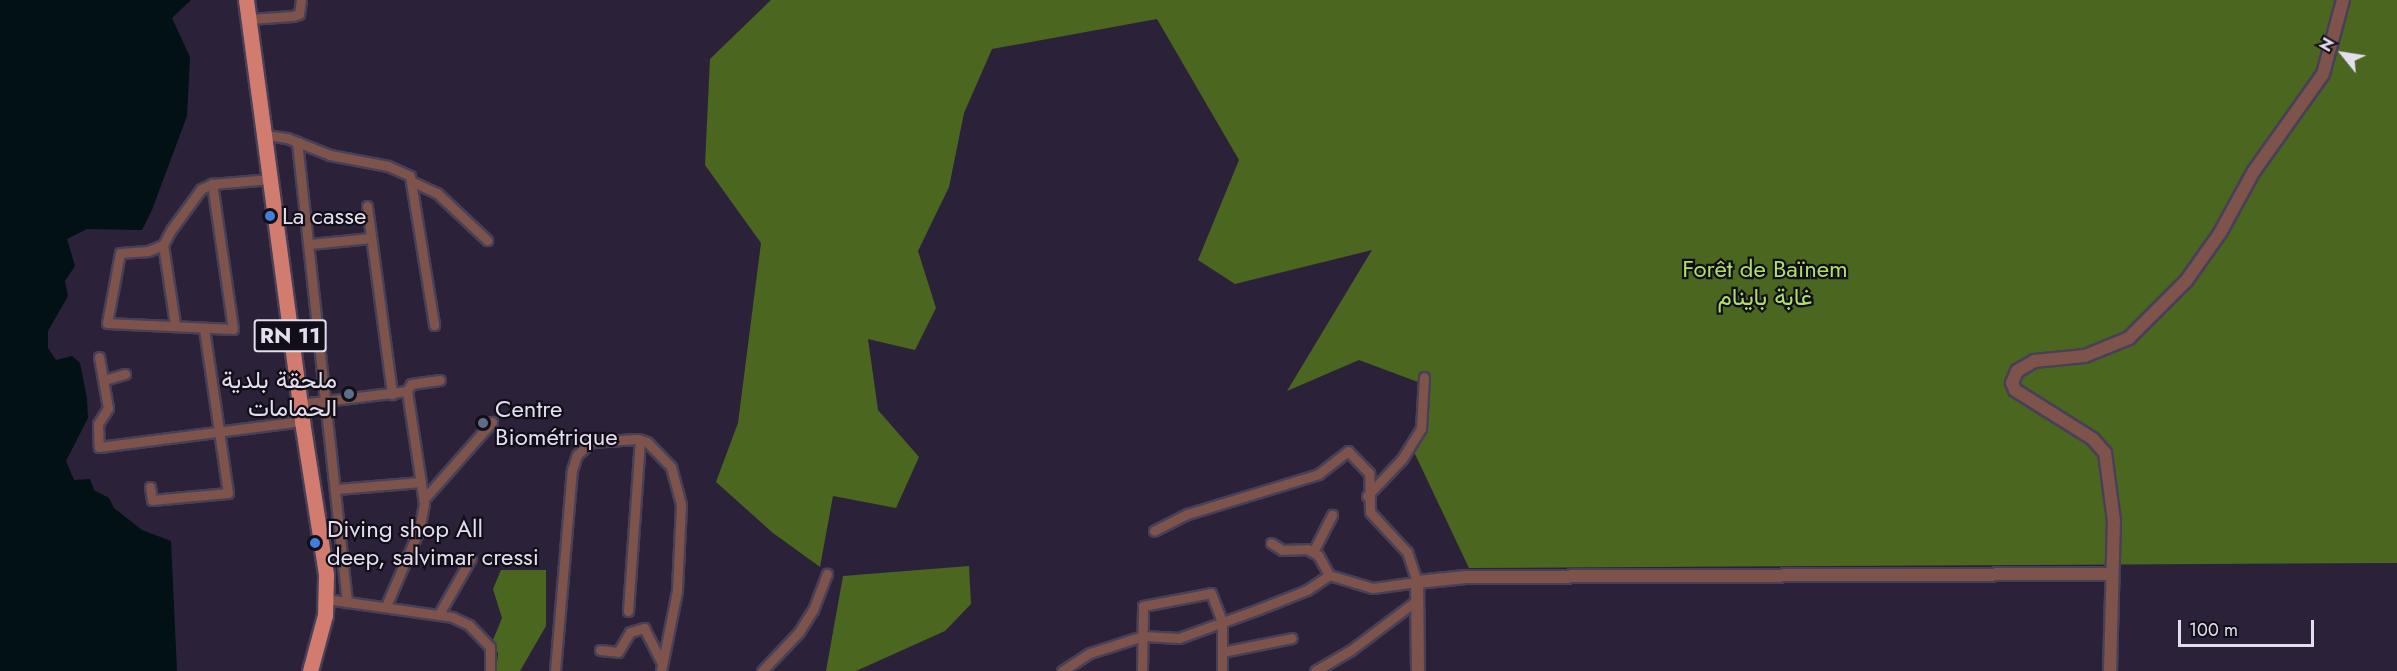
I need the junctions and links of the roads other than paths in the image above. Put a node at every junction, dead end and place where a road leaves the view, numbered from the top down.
1 (246, 0) edge
2 (301, 0) edge
3 (2343, 0) edge
4 (249, 19) junction
5 (266, 135) junction
6 (297, 142) junction
7 (271, 179) junction
8 (413, 182) junction
9 (212, 184) junction
10 (367, 206) dead end
11 (371, 238) junction
12 (487, 240) dead end
13 (163, 244) junction
14 (310, 244) junction
15 (175, 324) junction
16 (434, 325) dead end
17 (204, 328) junction
18 (99, 357) dead end
19 (125, 374) dead end
20 (1424, 377) dead end
21 (104, 380) junction
22 (440, 380) dead end
23 (407, 391) junction
24 (392, 394) junction
25 (325, 401) junction
26 (300, 404) junction
27 (302, 421) junction
28 (492, 422) dead end
29 (218, 434) junction
30 (640, 439) junction
31 (421, 482) junction
32 (150, 487) dead end
33 (337, 489) junction
34 (1367, 496) junction
35 (424, 499) junction
36 (1332, 514) dead end
37 (1154, 531) dead end
38 (1271, 543) dead end
39 (1312, 552) junction
40 (471, 558) dead end
41 (827, 574) dead end
42 (2112, 574) junction
43 (1329, 575) junction
44 (1416, 582) junction
45 (326, 598) junction
46 (1416, 600) junction
47 (347, 602) junction
48 (386, 606) junction
49 (628, 610) dead end
50 (439, 614) junction
51 (1222, 622) junction
52 (1143, 636) junction
53 (1292, 638) dead end
54 (600, 650) dead end
55 (1222, 652) junction
56 (662, 667) edge
57 (310, 671) edge
58 (490, 671) edge
59 (555, 671) edge
60 (762, 671) edge
61 (1062, 671) edge
62 (1142, 671) edge
63 (1222, 671) edge
64 (1315, 671) edge
65 (1418, 671) edge
66 (2110, 671) edge

1 - 4 main road, RN 11
2 - 4 street
3 - 42 street
4 - 5 main road, RN 11
5 - 6 street
5 - 7 main road, RN 11
6 - 8 street
6 - 14 street
7 - 9 street
7 - 26 main road, RN 11
8 - 12 street
8 - 16 street
9 - 13 street
9 - 17 street
10 - 11 street
11 - 14 street
11 - 24 street
13 - 15 street
13 - 15 street
14 - 25 street
15 - 17 street
17 - 29 street
18 - 21 street
19 - 21 street
20 - 34 street
21 - 29 street
22 - 23 street
23 - 24 street
23 - 31 street
24 - 25 street
25 - 26 street
25 - 33 street
26 - 27 main road, RN 11
27 - 29 street
27 - 45 main road, RN 11
28 - 35 street
29 - 32 street
30 - 49 street
30 - 56 street
30 - 59 street
31 - 33 street
31 - 35 street
33 - 47 street
34 - 37 street
34 - 44 street
35 - 48 street
36 - 39 street
38 - 39 street
39 - 43 street
40 - 50 street
41 - 60 street
42 - 44 street
42 - 66 street
43 - 44 street
43 - 51 street
44 - 46 street
45 - 47 street
45 - 57 main road, RN 11
46 - 64 street
46 - 65 street
47 - 48 street
48 - 50 street
50 - 58 street
51 - 52 street
51 - 52 street
51 - 55 street
52 - 61 street
52 - 62 street
53 - 55 street
54 - 56 street
55 - 63 street

